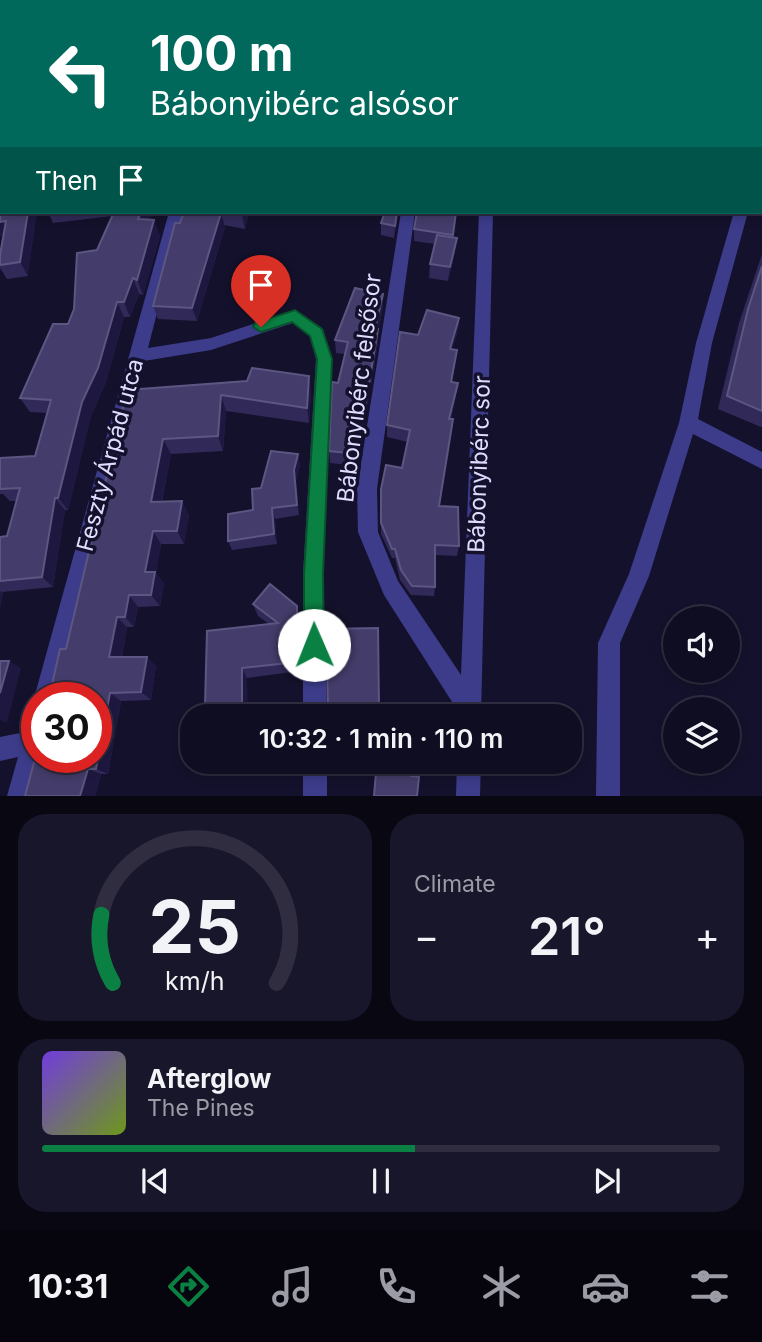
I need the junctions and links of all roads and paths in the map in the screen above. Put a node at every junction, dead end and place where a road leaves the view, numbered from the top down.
1 (175, 214) edge
2 (408, 214) edge
3 (486, 214) edge
4 (740, 214) edge
5 (137, 356) junction
6 (688, 423) junction
7 (762, 461) edge
8 (49, 682) edge
9 (315, 704) edge
10 (465, 704) edge
11 (471, 704) edge
12 (21, 741) edge
13 (0, 749) edge
14 (25, 773) edge
15 (315, 774) edge
16 (469, 774) edge
17 (19, 796) edge
18 (316, 796) edge
19 (468, 796) edge
20 (608, 796) edge

1 - 5 street, Feszty Árpád utca
2 - 10 street, Bábonyibérc felsősor
3 - 11 street, Bábonyibérc sor
4 - 6 street
5 - 8 street, Feszty Árpád utca
5 - 9 street
6 - 7 street
6 - 20 street
12 - 13 street
14 - 17 street
15 - 18 street
16 - 19 street

